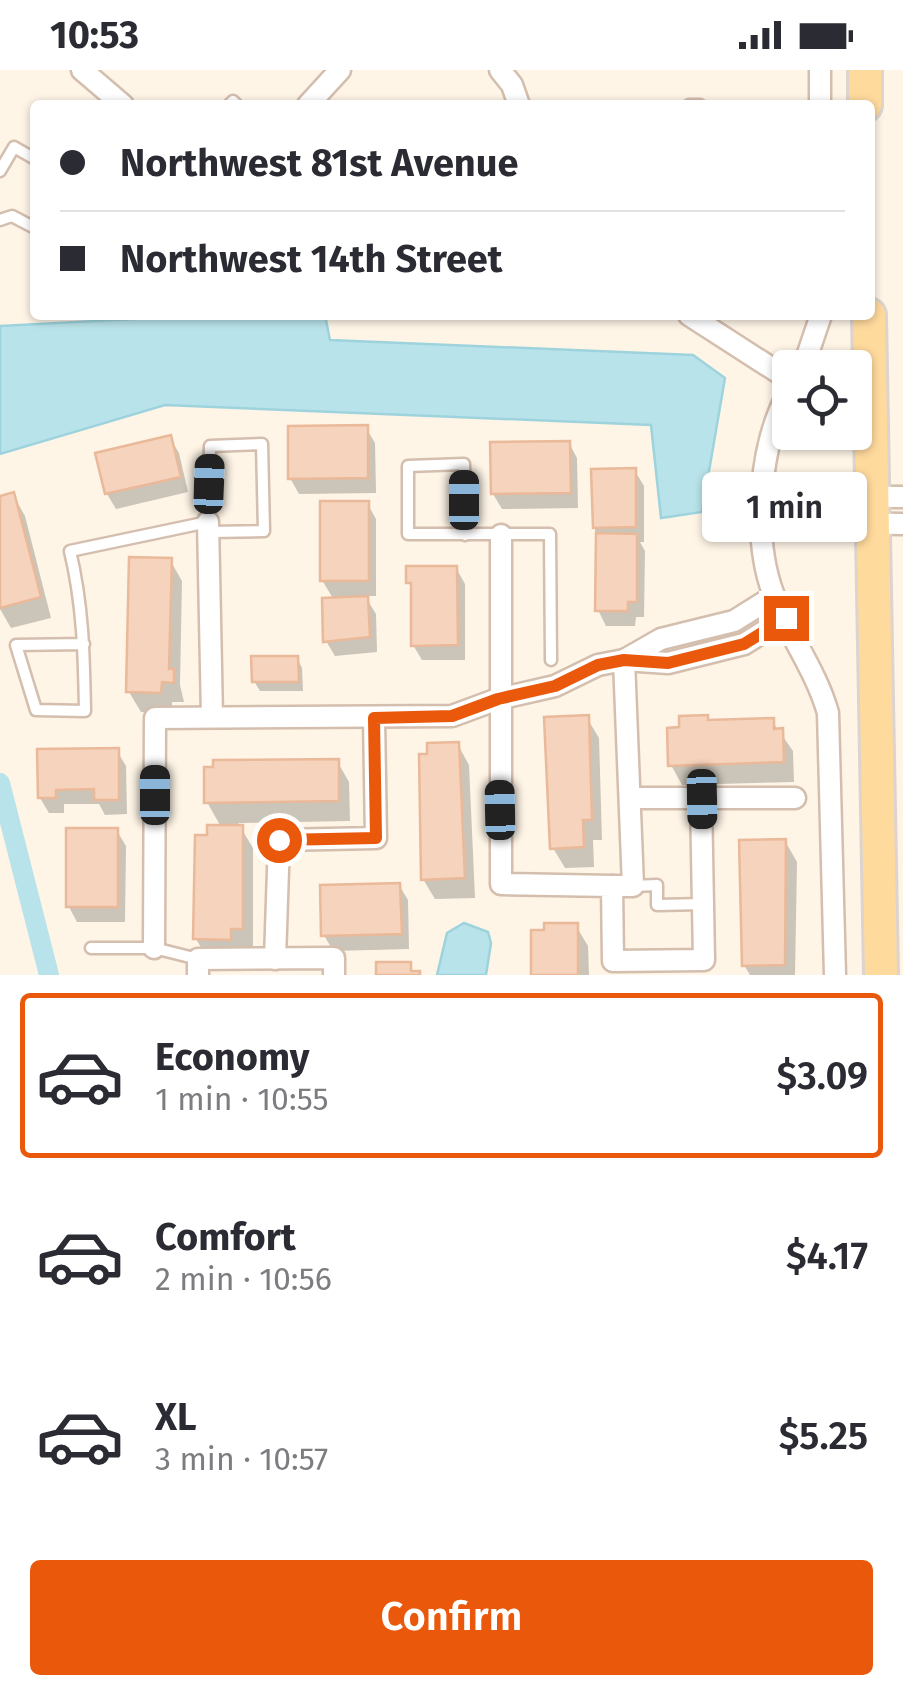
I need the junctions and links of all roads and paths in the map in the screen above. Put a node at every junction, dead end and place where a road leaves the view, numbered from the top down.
1 (82, 70) edge
2 (340, 70) edge
3 (500, 70) edge
4 (820, 70) edge
5 (865, 70) edge
6 (116, 100) edge
7 (313, 100) edge
8 (517, 100) edge
9 (820, 100) edge
10 (865, 100) edge
11 (30, 156) edge
12 (0, 170) edge
13 (0, 220) edge
14 (30, 225) edge
15 (698, 320) edge
16 (819, 320) edge
17 (869, 320) edge
18 (810, 350) edge
19 (772, 368) edge
20 (772, 426) edge
21 (764, 496) junction
22 (888, 510) edge
23 (764, 522) junction
24 (209, 527) junction
25 (465, 535) junction
26 (501, 535) junction
27 (774, 596) junction
28 (786, 618) junction
29 (84, 644) junction
30 (551, 660) dead end
31 (624, 660) junction
32 (498, 699) junction
33 (212, 718) junction
34 (374, 718) junction
35 (632, 798) junction
36 (795, 798) dead end
37 (702, 799) junction
38 (622, 886) junction
39 (703, 904) junction
40 (91, 948) dead end
41 (154, 948) junction
42 (275, 958) junction
43 (198, 967) edge
44 (334, 975) edge
45 (835, 975) edge
46 (880, 975) edge

1 - 6 street
2 - 7 street
3 - 8 street
4 - 9 street
5 - 10 main road
11 - 12 lane
13 - 14 lane
15 - 19 street
16 - 18 street
17 - 22 main road
20 - 21 street
21 - 22 street
21 - 23 street
22 - 23 street
22 - 46 main road
23 - 27 street
24 - 24 lane
24 - 29 lane
24 - 33 street
25 - 25 lane
25 - 26 lane
26 - 30 lane
26 - 32 street
27 - 28 street
27 - 31 street
28 - 31 street
28 - 45 street
29 - 29 lane
31 - 32 street
31 - 35 street
32 - 34 street
32 - 38 street
33 - 34 street
33 - 41 street
34 - 42 street
35 - 37 street
35 - 38 street
36 - 37 street
37 - 39 street
38 - 39 lane
38 - 39 street
40 - 41 lane
41 - 43 lane
42 - 43 street
42 - 44 street

